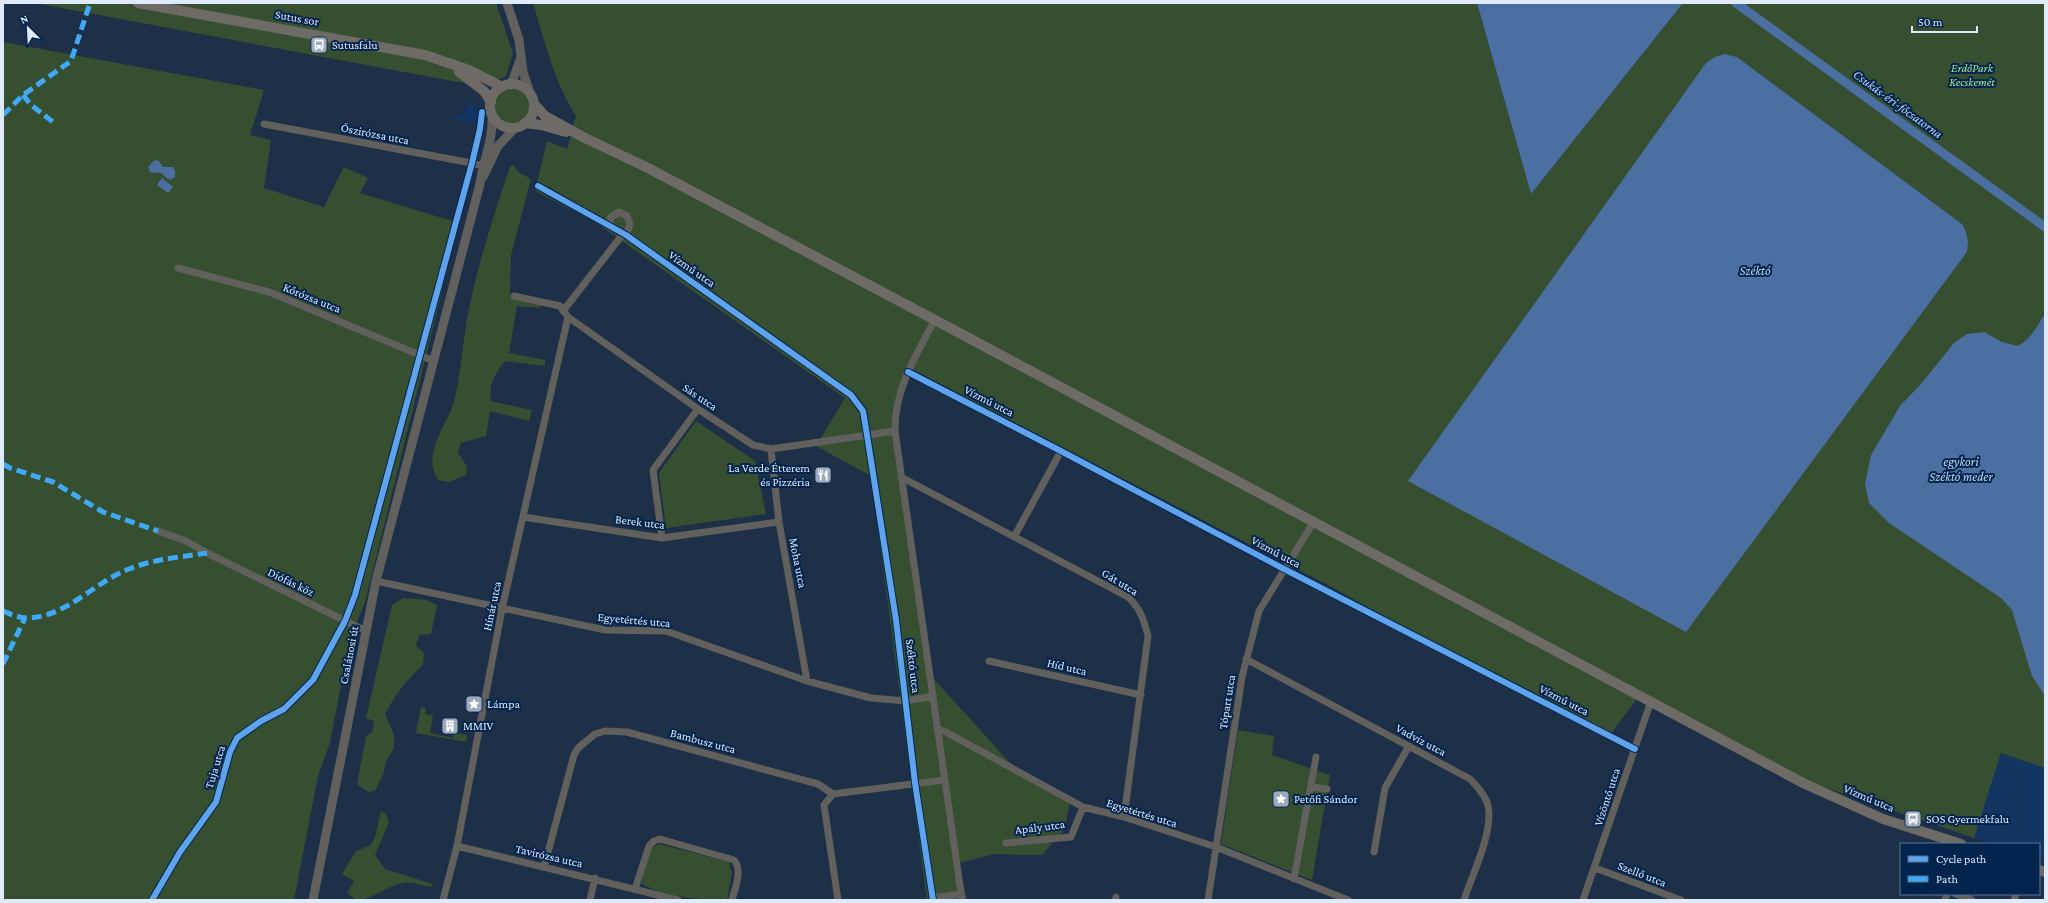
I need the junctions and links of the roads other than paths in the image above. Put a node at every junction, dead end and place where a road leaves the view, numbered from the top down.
1 (138, 3) edge
2 (507, 3) edge
3 (522, 54) junction
4 (449, 65) junction
5 (506, 86) junction
6 (532, 100) junction
7 (491, 102) junction
8 (482, 112) dead end
9 (492, 114) junction
10 (525, 123) junction
11 (264, 124) dead end
12 (515, 128) junction
13 (583, 137) junction
14 (472, 163) junction
15 (482, 165) junction
16 (480, 184) junction
17 (538, 186) dead end
18 (611, 228) junction
19 (624, 235) junction
20 (178, 268) dead end
21 (514, 296) dead end
22 (563, 311) junction
23 (568, 317) junction
24 (935, 320) junction
25 (420, 354) junction
26 (434, 361) junction
27 (908, 372) junction
28 (698, 409) junction
29 (895, 431) junction
30 (867, 435) junction
31 (771, 449) junction
32 (1061, 451) junction
33 (901, 477) junction
34 (523, 517) junction
35 (779, 522) junction
36 (1313, 523) junction
37 (158, 531) dead end
38 (1014, 537) junction
39 (662, 538) junction
40 (1284, 569) junction
41 (376, 581) junction
42 (502, 609) junction
43 (345, 620) junction
44 (366, 631) junction
45 (1246, 659) junction
46 (989, 661) dead end
47 (807, 680) junction
48 (1141, 695) junction
49 (933, 696) junction
50 (906, 701) junction
51 (1650, 701) junction
52 (938, 730) junction
53 (1409, 746) junction
54 (1635, 749) junction
55 (1316, 757) dead end
56 (945, 780) junction
57 (915, 783) junction
58 (1311, 787) junction
59 (1327, 789) dead end
60 (833, 794) junction
61 (1083, 807) junction
62 (1124, 817) junction
63 (1006, 843) dead end
64 (1958, 843) edge
65 (457, 846) junction
66 (1216, 847) junction
67 (1374, 852) dead end
68 (544, 867) junction
69 (1595, 868) junction
70 (595, 878) junction
71 (1294, 879) junction
72 (635, 889) junction
73 (1959, 895) edge
74 (961, 897) edge
75 (1338, 898) edge
76 (933, 899) edge
77 (152, 900) edge
78 (313, 900) edge
79 (443, 900) edge
80 (590, 900) edge
81 (678, 900) edge
82 (732, 900) edge
83 (838, 900) edge
84 (1208, 900) edge
85 (1348, 900) edge
86 (1464, 900) edge
87 (1583, 900) edge
88 (1681, 900) edge
89 (1972, 900) edge

1 - 4 main road, Sutus sor
2 - 3 street
3 - 5 street
3 - 6 street
4 - 5 main road
4 - 7 main road
5 - 6 main road
5 - 7 main road
6 - 10 main road
6 - 13 main road
7 - 9 main road
8 - 14 street, Tuja utca
9 - 12 main road
9 - 15 street, Csalánosi út
10 - 12 main road
10 - 13 main road
11 - 14 street, Őszirózsa utca
12 - 16 street, Csalánosi út
13 - 24 main road, Vízmű utca
14 - 15 street, Őszirózsa utca
14 - 25 street, Tuja utca
15 - 16 street, Csalánosi út
16 - 26 street, Csalánosi út
17 - 18 street, Vízmű utca
18 - 19 street, Vízmű utca
18 - 19 street
19 - 22 street
19 - 30 street, Vízmű utca
20 - 25 street, Kőrózsa utca
21 - 22 street, Sás utca
22 - 23 street, Sás utca
23 - 28 street, Sás utca
23 - 34 street, Hínár utca
24 - 27 street, Széktó utca
24 - 36 main road, Vízmű utca
25 - 26 street, Kőrózsa utca
25 - 43 street, Tuja utca
26 - 41 street, Csalánosi út
27 - 29 street, Széktó utca
27 - 32 street, Vízmű utca
28 - 31 street, Sás utca
28 - 39 street
29 - 30 street, Sás utca
29 - 33 street, Széktó utca
30 - 31 street, Sás utca
30 - 50 street, Széktó utca
31 - 35 street, Moha utca
32 - 38 street
32 - 40 street, Vízmű utca
33 - 38 street, Gát utca
33 - 49 street, Széktó utca
34 - 39 street, Berek utca
34 - 42 street, Hínár utca
35 - 39 street, Berek utca
35 - 47 street, Moha utca
36 - 40 street, Tópart utca
36 - 51 main road, Vízmű utca
37 - 43 street, Diófás köz
38 - 48 street, Gát utca
40 - 45 street, Tópart utca
40 - 54 street, Vízmű utca
41 - 42 street, Egyetértés utca
41 - 44 street, Csalánosi út
42 - 47 street, Egyetértés utca
42 - 65 street, Hínár utca
43 - 44 street, Diófás köz
43 - 77 street, Tuja utca
44 - 78 street, Csalánosi út
45 - 53 street, Vadvíz utca
45 - 66 street, Tópart utca
46 - 48 street, Híd utca
47 - 50 street, Egyetértés utca
48 - 62 street, Gát utca
49 - 50 street, Egyetértés utca
49 - 52 street, Széktó utca
50 - 57 street, Széktó utca
51 - 54 street, Vízöntő utca
51 - 64 main road, Vízmű utca
52 - 56 street, Széktó utca
52 - 61 street, Egyetértés utca
53 - 67 street
53 - 86 street, Vadvíz utca
54 - 69 street, Vízöntő utca
55 - 58 street
56 - 57 street
56 - 74 street, Széktó utca
57 - 60 street
57 - 76 street, Széktó utca
58 - 59 street
58 - 71 street
60 - 68 street, Bambusz utca
60 - 83 street
61 - 62 street, Egyetértés utca
61 - 63 street, Apály utca
62 - 66 street, Egyetértés utca
65 - 68 street, Tavirózsa utca
65 - 79 street, Hínár utca
66 - 71 street, Egyetértés utca
66 - 84 street, Tópart utca
68 - 70 street, Tavirózsa utca
69 - 87 street, Vízöntő utca
69 - 88 street, Szellő utca
70 - 72 street, Tavirózsa utca
70 - 80 street
71 - 75 street, Egyetértés utca
72 - 81 street, Tavirózsa utca
72 - 82 street
73 - 89 street
74 - 76 street
75 - 85 street, Egyetértés utca

